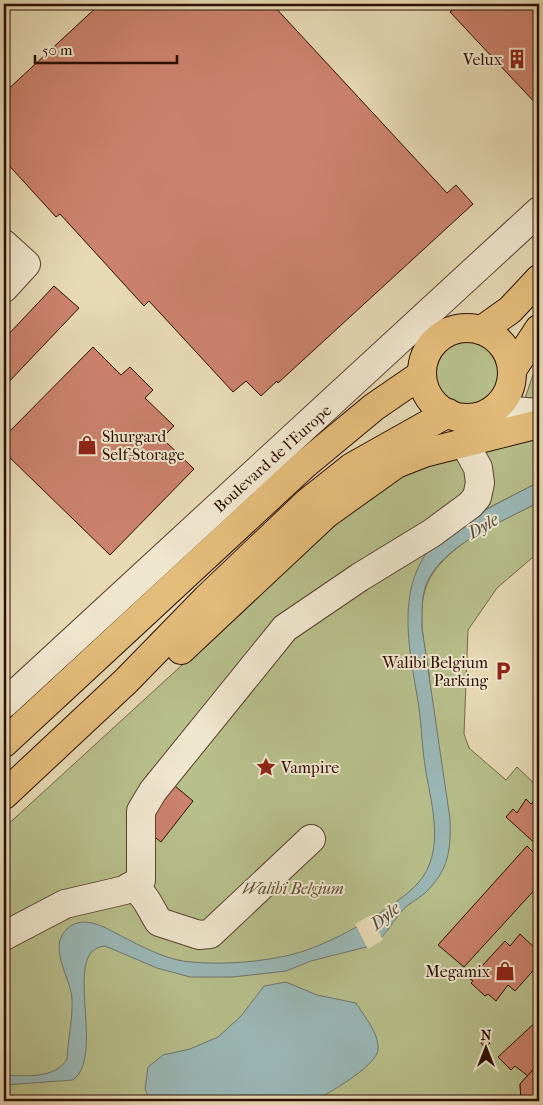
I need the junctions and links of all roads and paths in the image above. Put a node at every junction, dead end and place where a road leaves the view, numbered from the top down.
1 (539, 211) edge
2 (4, 244) edge
3 (539, 279) edge
4 (4, 288) edge
5 (539, 329) edge
6 (482, 330) junction
7 (512, 370) junction
8 (422, 374) junction
9 (499, 405) junction
10 (448, 413) junction
11 (539, 413) edge
12 (539, 424) edge
13 (464, 442) junction
14 (126, 681) junction
15 (4, 704) edge
16 (4, 743) edge
17 (4, 795) edge
18 (311, 839) dead end
19 (129, 887) junction
20 (4, 936) edge

1 - 15 street, Boulevard de l'Europe
2 - 4 street
3 - 6 highway
5 - 7 highway
6 - 7 highway
6 - 8 highway
7 - 9 highway
8 - 10 highway
8 - 16 highway, Boulevard de l'Europe
9 - 10 highway
9 - 11 street
10 - 14 highway
12 - 13 highway
13 - 14 highway
13 - 19 street
14 - 17 highway
18 - 19 street
19 - 20 street

